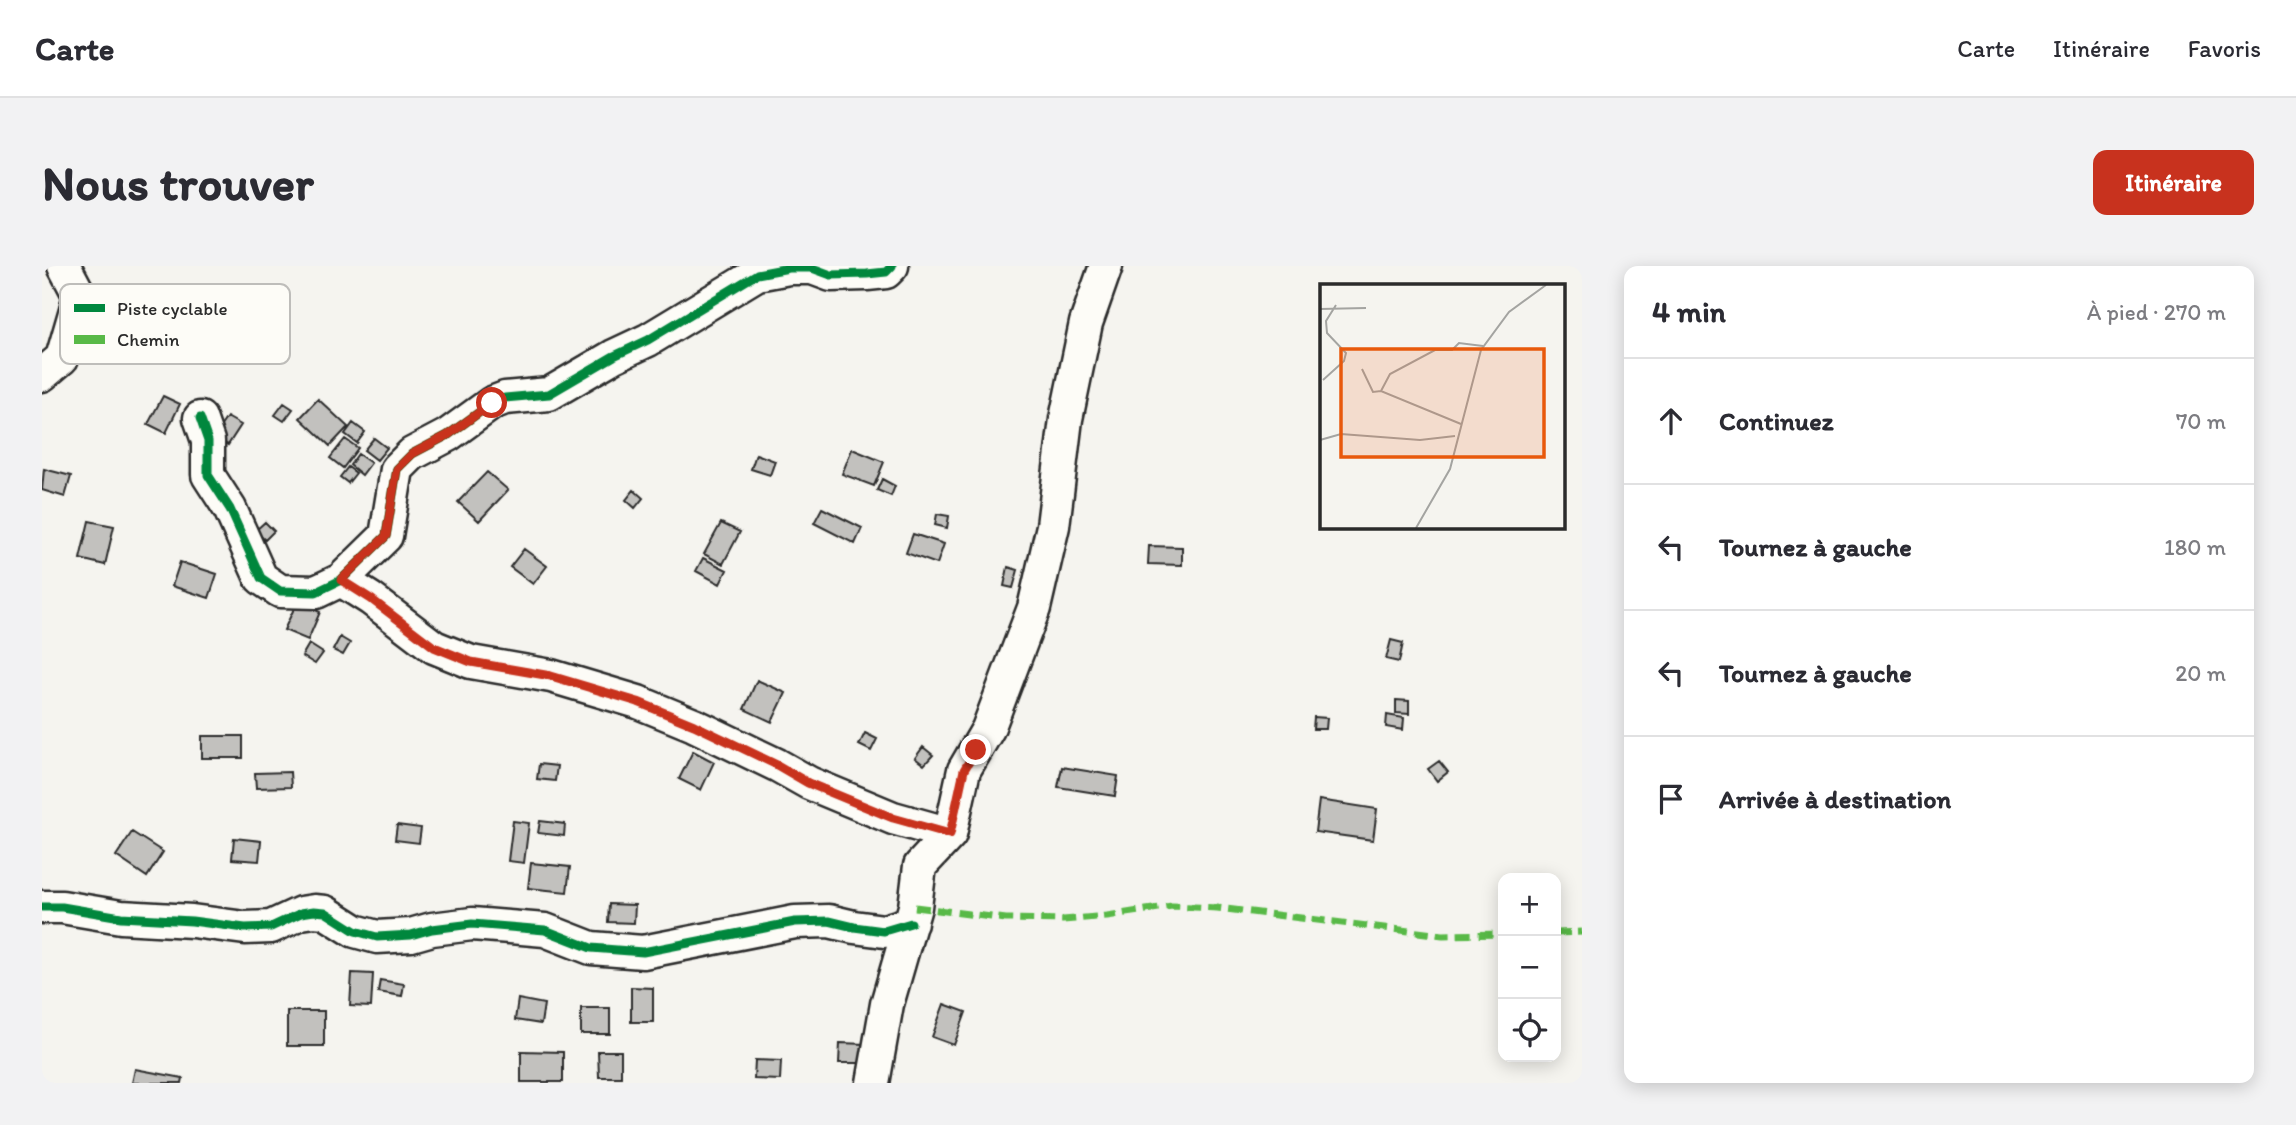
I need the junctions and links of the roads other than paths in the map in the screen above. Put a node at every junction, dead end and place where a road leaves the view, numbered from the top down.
1 (64, 266) edge
2 (892, 266) edge
3 (1106, 266) edge
4 (73, 284) edge
5 (60, 360) edge
6 (42, 375) edge
7 (200, 418) dead end
8 (341, 580) junction
9 (950, 834) junction
10 (42, 907) edge
11 (911, 923) junction
12 (873, 1083) edge

1 - 4 street
2 - 8 street
3 - 9 street
5 - 6 street
7 - 8 street
8 - 9 street
9 - 11 street
10 - 11 street
11 - 12 street

